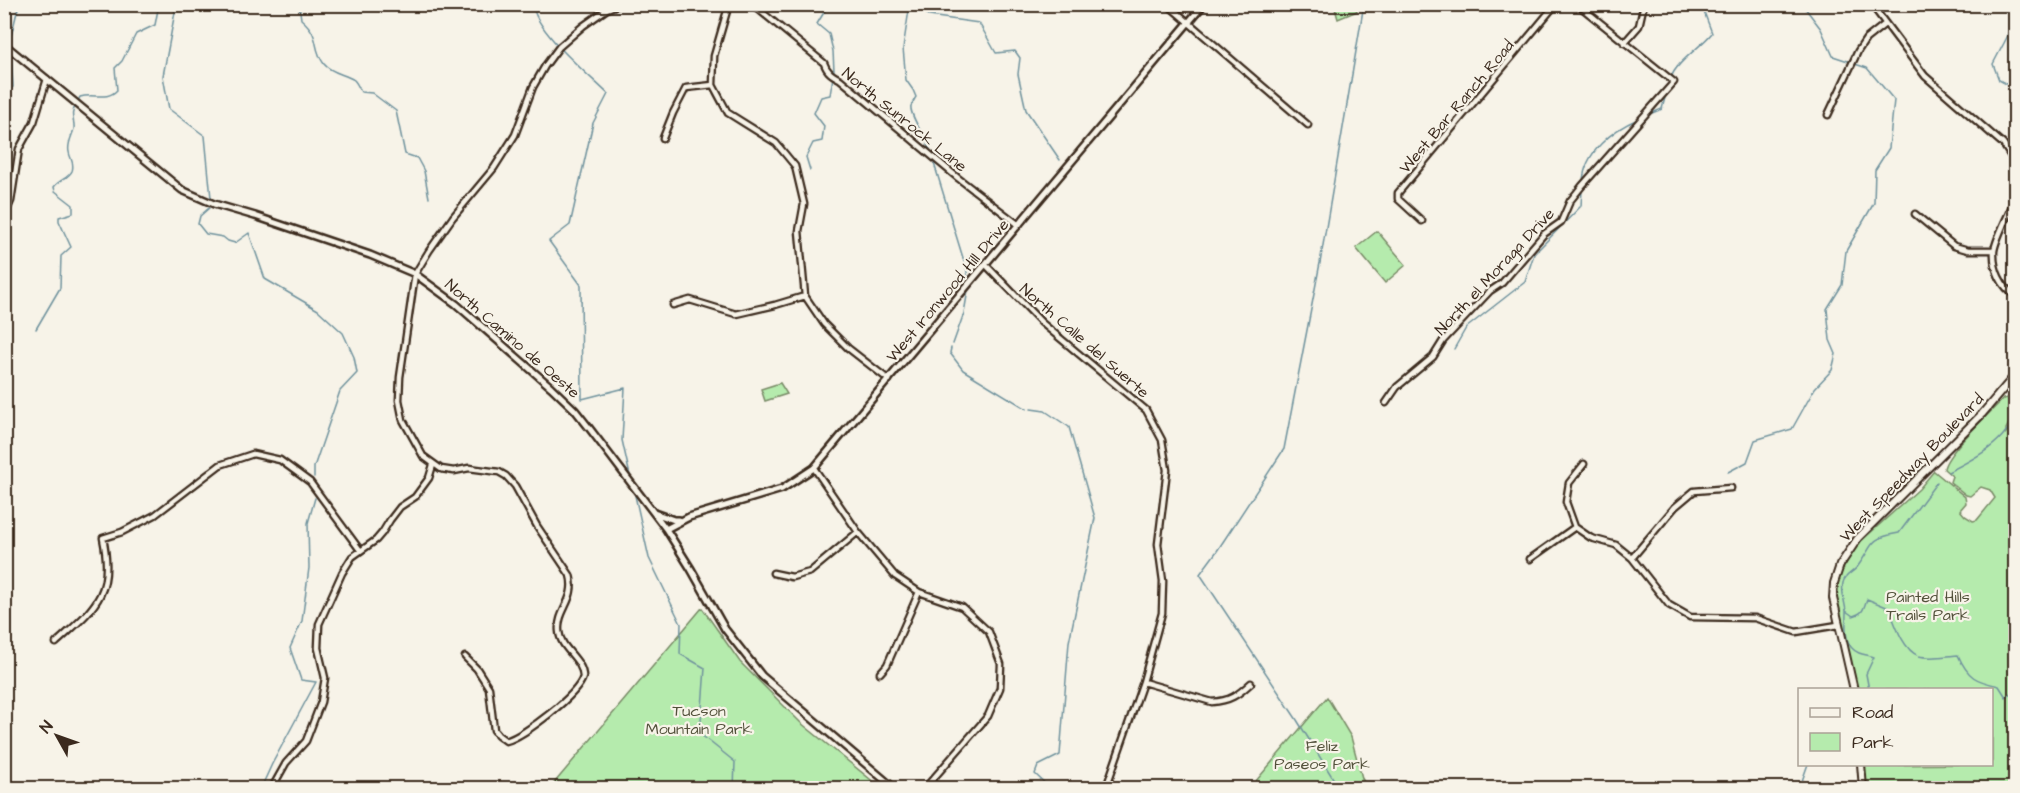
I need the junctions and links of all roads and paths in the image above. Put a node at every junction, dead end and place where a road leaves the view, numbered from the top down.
1 (619, 4) edge
2 (729, 4) edge
3 (752, 4) edge
4 (1167, 4) edge
5 (1204, 4) edge
6 (1556, 4) edge
7 (1577, 4) edge
8 (1644, 4) edge
9 (1871, 4) edge
10 (1189, 22) junction
11 (1885, 24) junction
12 (1624, 43) junction
13 (4, 44) edge
14 (47, 79) junction
15 (713, 85) junction
16 (1828, 115) dead end
17 (1308, 125) dead end
18 (663, 138) dead end
19 (2016, 164) edge
20 (2016, 197) edge
21 (1916, 214) dead end
22 (4, 218) edge
23 (1422, 221) dead end
24 (1019, 225) junction
25 (1994, 250) junction
26 (986, 265) junction
27 (416, 274) junction
28 (805, 296) junction
29 (2016, 296) edge
30 (673, 305) dead end
31 (2016, 374) edge
32 (890, 380) junction
33 (1386, 403) dead end
34 (1584, 464) dead end
35 (434, 465) junction
36 (814, 468) junction
37 (1731, 488) dead end
38 (652, 512) junction
39 (684, 520) junction
40 (1575, 527) junction
41 (666, 529) junction
42 (858, 532) junction
43 (360, 550) junction
44 (1632, 558) junction
45 (1530, 559) dead end
46 (773, 573) dead end
47 (919, 592) junction
48 (1838, 625) junction
49 (56, 644) dead end
50 (465, 657) dead end
51 (880, 673) dead end
52 (1143, 682) junction
53 (1251, 684) dead end
54 (1854, 688) edge
55 (1861, 766) edge
56 (272, 789) edge
57 (894, 789) edge
58 (925, 789) edge
59 (1106, 789) edge
60 (1863, 789) edge

1 - 27 street
2 - 15 street
3 - 24 street, North Sunrock Lane
4 - 10 street
5 - 10 street, West Ironwood Hill Drive
6 - 23 street, West Bar Ranch Road
7 - 12 street, North el Moraga Drive
8 - 12 street
9 - 11 street
10 - 17 street
10 - 24 street, West Ironwood Hill Drive
11 - 16 street
11 - 19 street
12 - 33 street, North el Moraga Drive
13 - 14 street, North Camino de Oeste
14 - 22 street
14 - 27 street, North Camino de Oeste
15 - 18 street
15 - 28 street
20 - 25 street
21 - 25 street
24 - 26 street, West Ironwood Hill Drive
25 - 29 street
26 - 32 street, West Ironwood Hill Drive
26 - 52 street, North Calle del Suerte
27 - 35 street
27 - 38 street, North Camino de Oeste
28 - 30 street
28 - 32 street
31 - 48 main road, West Speedway Boulevard
32 - 36 street, West Ironwood Hill Drive
34 - 40 street
35 - 43 street
35 - 50 street
36 - 39 street, West Ironwood Hill Drive
36 - 42 street
37 - 44 street
38 - 39 street
38 - 41 street, North Camino de Oeste
39 - 41 street, West Ironwood Hill Drive
40 - 44 street
40 - 45 street
41 - 57 street, North Camino de Oeste
42 - 46 street
42 - 47 street
43 - 49 street
43 - 56 street
44 - 48 street
47 - 51 street
47 - 58 street
48 - 54 main road, West Speedway Boulevard
52 - 53 street
52 - 59 street, North Calle del Suerte
55 - 60 main road

